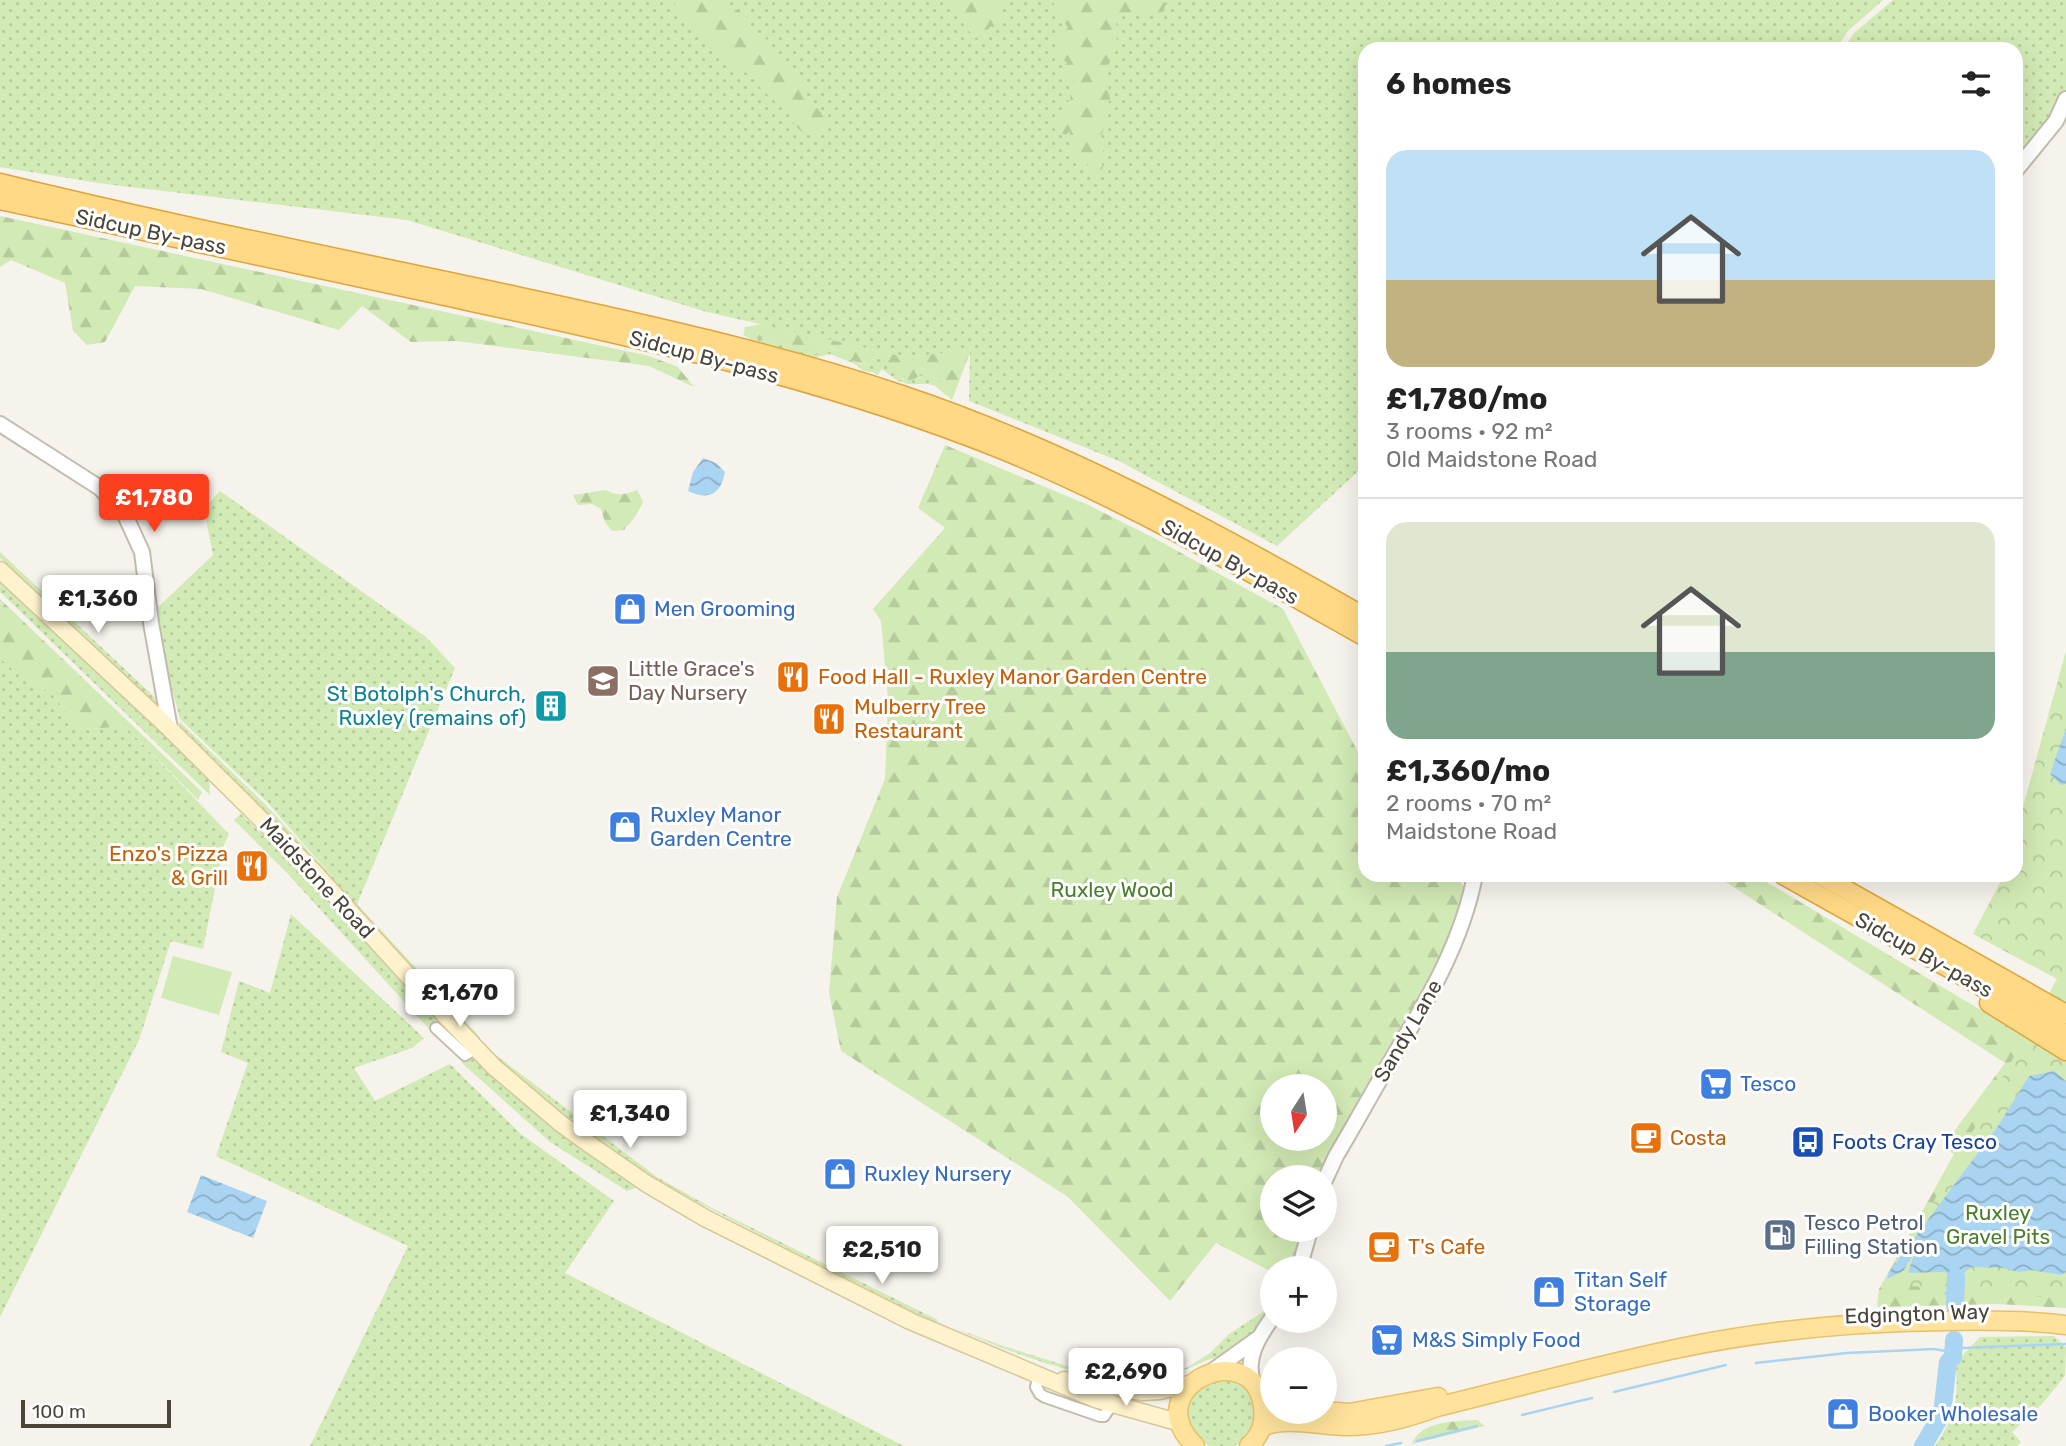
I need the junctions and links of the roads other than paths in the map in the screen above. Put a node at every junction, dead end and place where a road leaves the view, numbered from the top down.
1 (2066, 99) edge
2 (2023, 161) edge
3 (0, 183) edge
4 (0, 200) edge
5 (0, 424) edge
6 (0, 569) edge
7 (1358, 613) edge
8 (1358, 633) edge
9 (170, 729) junction
10 (1474, 882) edge
11 (1795, 882) edge
12 (1831, 882) edge
13 (2066, 1013) edge
14 (2037, 1016) junction
15 (436, 1028) dead end
16 (2066, 1034) edge
17 (476, 1048) junction
18 (2066, 1051) edge
19 (1332, 1165) edge
20 (2060, 1321) edge
21 (1878, 1322) junction
22 (1769, 1324) junction
23 (1261, 1333) edge
24 (1739, 1333) junction
25 (2066, 1333) edge
26 (1257, 1339) junction
27 (1601, 1362) junction
28 (1210, 1372) junction
29 (1039, 1374) junction
30 (1055, 1380) junction
31 (1193, 1382) junction
32 (1260, 1387) edge
33 (1260, 1390) edge
34 (1112, 1404) junction
35 (1422, 1407) junction
36 (1337, 1412) edge
37 (1182, 1425) junction
38 (1262, 1434) edge
39 (1175, 1446) edge
40 (1195, 1446) edge
41 (1249, 1446) edge

1 - 2 street
3 - 7 highway, Sidcup By-pass
4 - 8 highway, Sidcup By-pass
5 - 9 street
6 - 9 main road, Maidstone Road
9 - 17 main road, Maidstone Road
10 - 19 street, Sandy Lane
11 - 14 highway, Sidcup By-pass
12 - 14 highway, Sidcup By-pass
13 - 14 highway
14 - 16 highway, Sidcup By-pass
14 - 18 highway
15 - 17 street
17 - 29 main road, Maidstone Road
20 - 21 main road, Edgington Way
20 - 22 main road, Edgington Way
20 - 25 street
21 - 22 main road, Edgington Way
21 - 24 main road, Edgington Way
22 - 24 main road, Edgington Way
23 - 26 street
24 - 27 main road, Edgington Way
24 - 27 main road, Edgington Way
26 - 28 street
26 - 32 street
27 - 35 main road, Edgington Way
27 - 35 main road, Edgington Way
28 - 31 main road
28 - 33 main road
29 - 30 main road, Maidstone Road
29 - 34 street
30 - 31 main road, Maidstone Road
30 - 34 main road, Maidstone Road
31 - 37 main road
34 - 37 main road, Maidstone Road
35 - 36 main road, Edgington Way
35 - 38 main road, Edgington Way
37 - 39 main road
37 - 40 main road
38 - 41 main road

